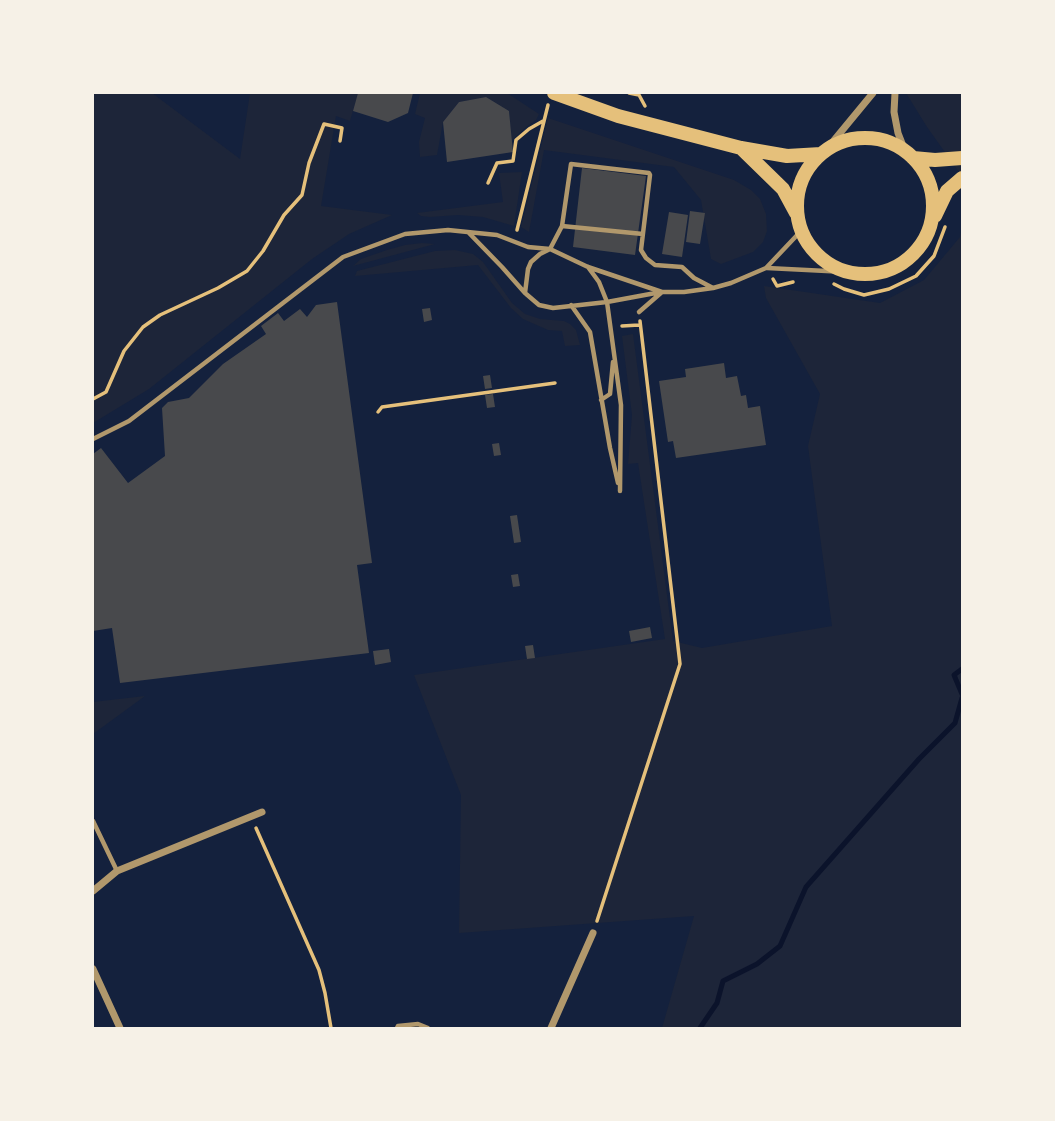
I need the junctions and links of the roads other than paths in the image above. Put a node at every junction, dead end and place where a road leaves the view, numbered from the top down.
1 (873, 93) edge
2 (895, 93) edge
3 (551, 97) edge
4 (741, 148) junction
5 (823, 152) junction
6 (909, 155) junction
7 (962, 158) edge
8 (962, 178) edge
9 (797, 214) junction
10 (931, 224) junction
11 (562, 226) junction
12 (802, 231) junction
13 (469, 233) junction
14 (643, 234) junction
15 (550, 249) junction
16 (588, 267) junction
17 (766, 268) junction
18 (846, 272) junction
19 (713, 288) junction
20 (662, 292) junction
21 (525, 293) junction
22 (607, 302) junction
23 (572, 305) junction
24 (639, 312) road end
25 (613, 354) junction
26 (601, 400) junction
27 (93, 439) edge
28 (262, 812) dead end
29 (93, 821) edge
30 (117, 871) junction
31 (93, 891) edge
32 (593, 933) road end
33 (93, 969) edge
34 (120, 1028) edge
35 (397, 1028) edge
36 (428, 1028) edge
37 (551, 1028) edge

1 - 5 street
2 - 6 street
3 - 4 main road
4 - 5 main road
4 - 9 main road
5 - 6 main road
5 - 9 main road
6 - 7 main road
6 - 10 main road
8 - 10 main road
9 - 12 main road
10 - 18 main road
11 - 14 lane
11 - 14 lane
11 - 15 lane
12 - 17 lane
12 - 18 main road
13 - 15 lane
13 - 21 lane
13 - 27 lane
14 - 19 lane
15 - 16 lane
15 - 21 lane
16 - 20 lane
16 - 22 lane
17 - 18 lane
17 - 19 lane
19 - 20 lane
20 - 22 lane
20 - 24 lane
21 - 23 lane
22 - 23 lane
22 - 25 lane
23 - 26 lane
25 - 26 lane
25 - 26 lane
28 - 30 street
29 - 30 lane
30 - 31 street
32 - 37 street
33 - 34 street
35 - 36 lane

